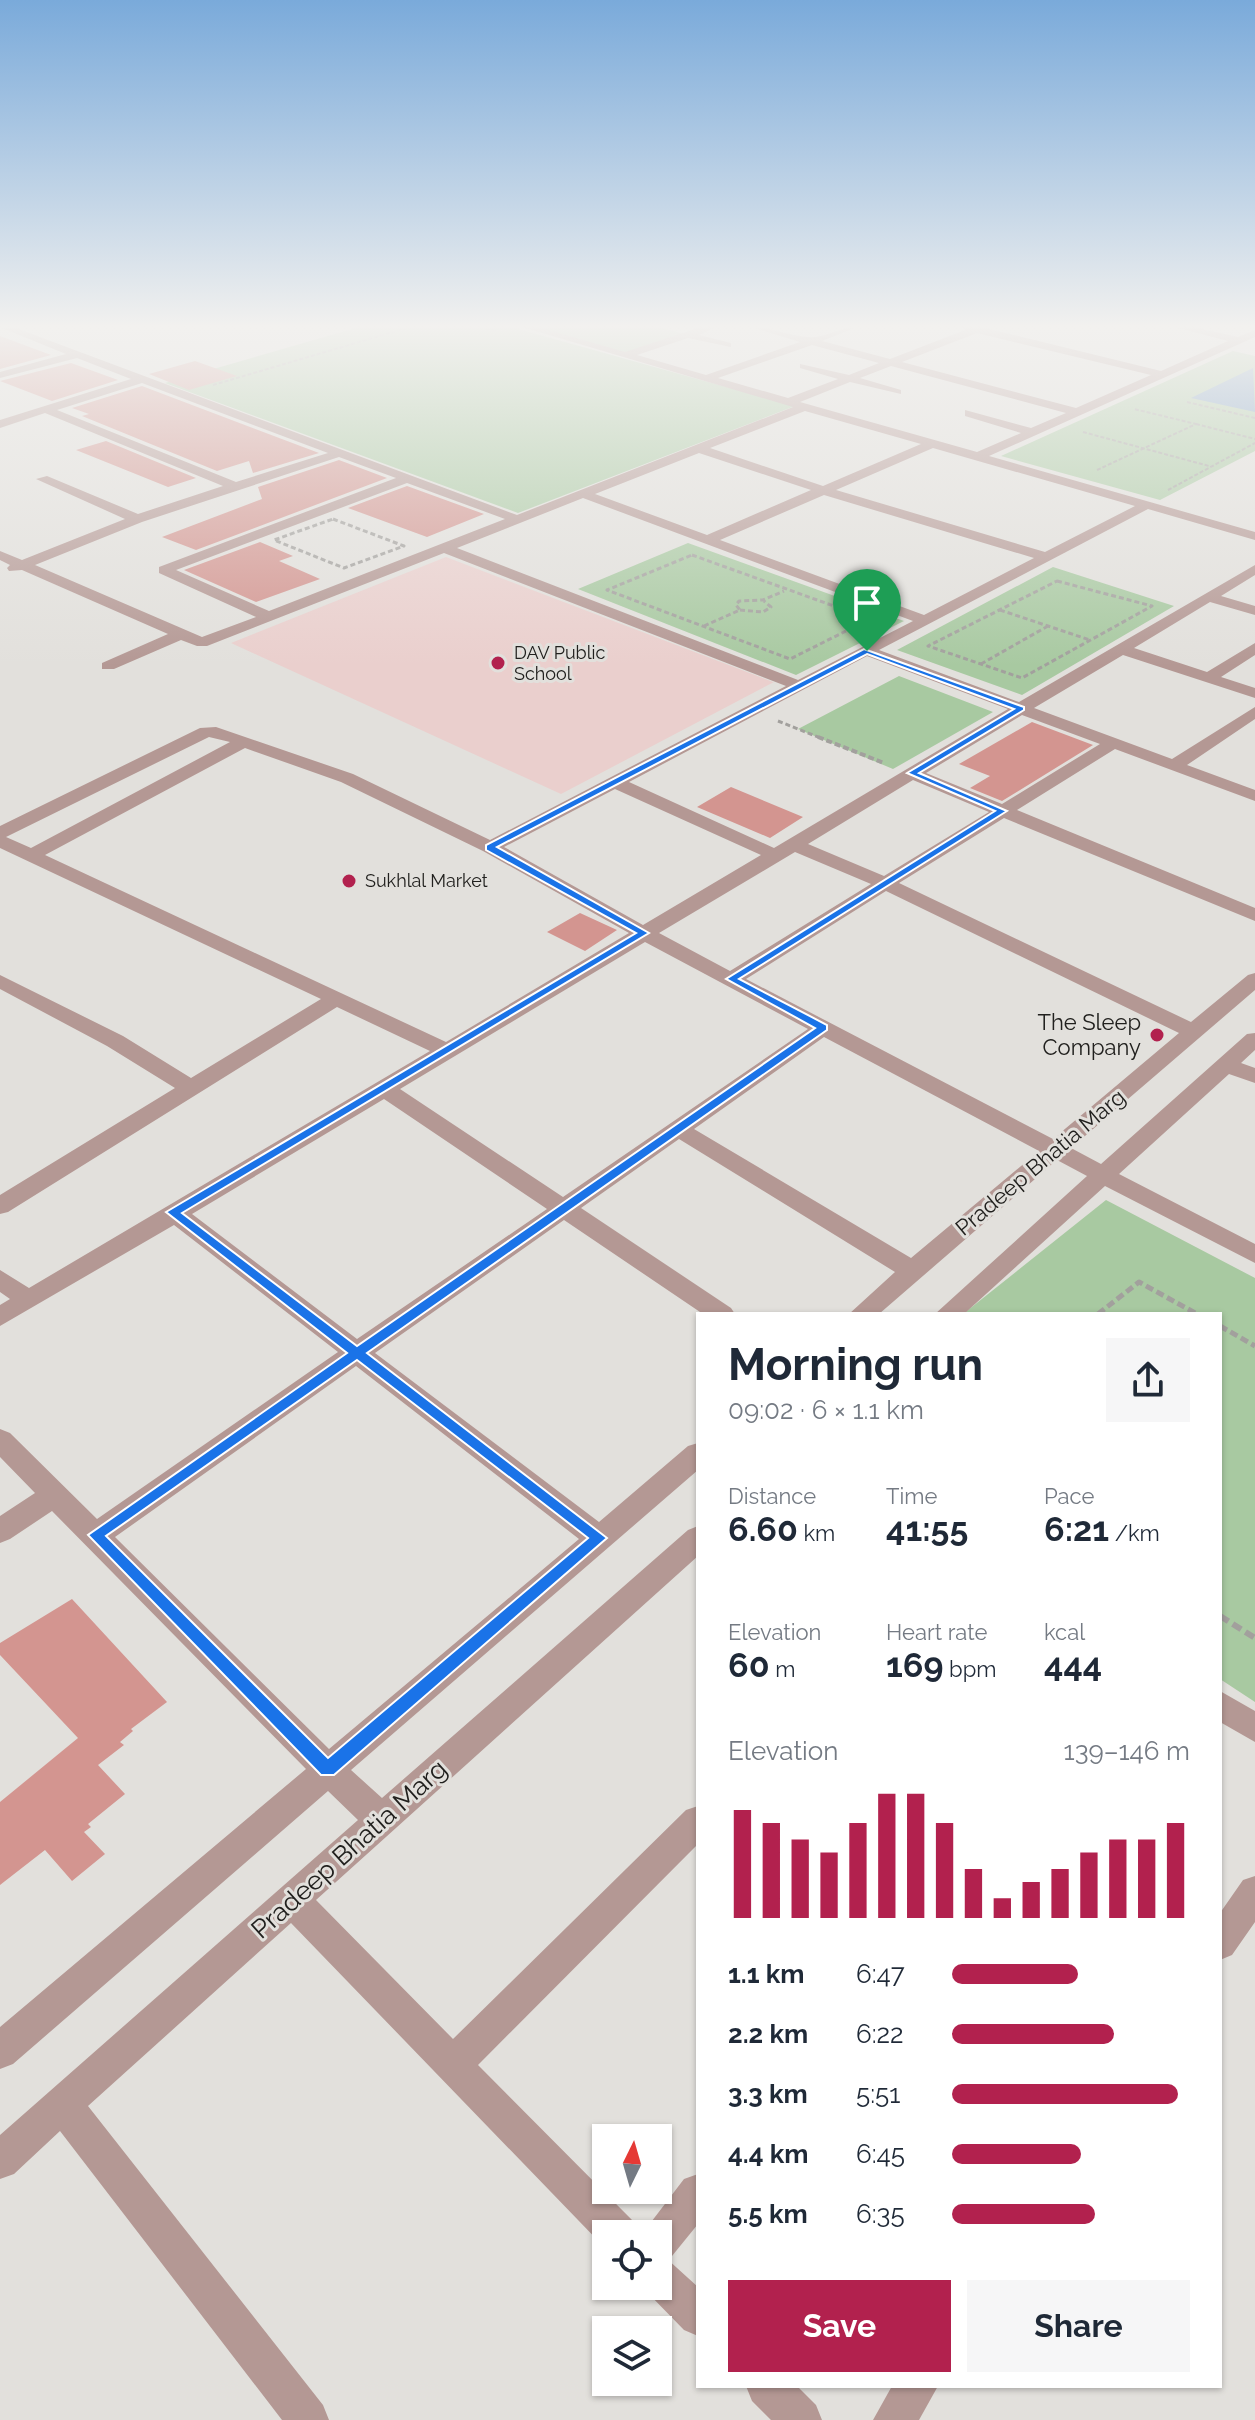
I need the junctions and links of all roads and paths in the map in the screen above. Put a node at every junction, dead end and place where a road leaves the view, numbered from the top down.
1 (121, 440) edge
2 (304, 440) edge
3 (719, 440) edge
4 (917, 440) edge
5 (1014, 440) edge
6 (1113, 440) edge
7 (1161, 440) edge
8 (1255, 441) edge
9 (931, 444) junction
10 (698, 448) junction
11 (1144, 448) junction
12 (339, 453) junction
13 (976, 457) junction
14 (1211, 466) junction
15 (1097, 470) dead end
16 (408, 478) junction
17 (42, 479) dead end
18 (236, 487) junction
19 (823, 490) junction
20 (581, 493) junction
21 (1150, 501) junction
22 (137, 519) junction
23 (516, 519) junction
24 (1255, 536) edge
25 (274, 540) joint
26 (707, 540) junction
27 (442, 547) junction
28 (0, 555) edge
29 (1047, 557) junction
30 (21, 566) junction
31 (1255, 569) edge
32 (0, 574) edge
33 (788, 589) junction
34 (1209, 597) junction
35 (763, 600) junction
36 (740, 610) junction
37 (999, 610) junction
38 (1255, 611) edge
39 (267, 616) junction
40 (925, 620) junction
41 (703, 626) junction
42 (1048, 626) junction
43 (179, 635) junction
44 (1090, 640) junction
45 (1255, 648) edge
46 (1121, 649) junction
47 (867, 651) junction
48 (981, 664) junction
49 (108, 666) dead end
50 (1208, 678) junction
51 (800, 686) junction
52 (1255, 693) edge
53 (1021, 709) junction
54 (753, 710) junction
55 (1255, 712) edge
56 (245, 741) junction
57 (1113, 743) junction
58 (1173, 766) junction
59 (911, 773) junction
60 (615, 782) junction
61 (1255, 796) edge
62 (1002, 811) junction
63 (0, 833) edge
64 (0, 841) edge
65 (793, 844) junction
66 (490, 847) junction
67 (32, 855) junction
68 (775, 855) junction
69 (886, 884) junction
70 (1255, 915) edge
71 (643, 933) junction
72 (731, 979) junction
73 (1255, 979) edge
74 (0, 981) edge
75 (337, 998) junction
76 (823, 1028) junction
77 (1194, 1032) junction
78 (1255, 1039) edge
79 (446, 1050) junction
80 (1226, 1065) junction
81 (1255, 1076) edge
82 (191, 1088) junction
83 (383, 1088) junction
84 (678, 1129) junction
85 (1055, 1150) junction
86 (1103, 1175) junction
87 (0, 1206) edge
88 (564, 1208) junction
89 (173, 1212) junction
90 (1255, 1255) edge
91 (913, 1271) junction
92 (0, 1279) edge
93 (27, 1299) junction
94 (719, 1312) edge
95 (864, 1312) edge
96 (950, 1312) edge
97 (1101, 1312) edge
98 (1193, 1312) edge
99 (0, 1317) edge
100 (1222, 1327) edge
101 (1255, 1346) edge
102 (357, 1353) junction
103 (0, 1440) edge
104 (696, 1456) edge
105 (55, 1494) junction
106 (0, 1531) edge
107 (95, 1535) junction
108 (599, 1538) junction
109 (696, 1540) edge
110 (1222, 1617) edge
111 (1255, 1638) edge
112 (1222, 1706) edge
113 (1255, 1728) edge
114 (327, 1769) junction
115 (382, 1820) junction
116 (696, 1823) edge
117 (1255, 1892) edge
118 (292, 1900) junction
119 (1222, 1940) edge
120 (0, 2051) edge
121 (452, 2065) junction
122 (63, 2104) junction
123 (0, 2160) edge
124 (696, 2195) edge
125 (604, 2220) edge
126 (672, 2225) edge
127 (672, 2289) edge
128 (696, 2314) edge
129 (769, 2388) edge
130 (916, 2388) edge
131 (308, 2420) edge
132 (801, 2420) edge
133 (894, 2420) edge

1 - 18 street
2 - 12 street
3 - 10 street
4 - 9 street
5 - 13 street
6 - 11 path
7 - 11 path
8 - 14 path
9 - 13 street
9 - 19 street
10 - 19 street
10 - 20 street
11 - 14 path
11 - 15 path
12 - 16 street
12 - 18 street
13 - 21 street
14 - 21 path
16 - 23 street
16 - 39 street
17 - 22 street
18 - 22 street
19 - 26 street
19 - 29 street
20 - 23 street
20 - 26 street
21 - 24 street
21 - 29 street
22 - 30 street
23 - 27 street
25 - 25 path
26 - 40 street
27 - 39 street
27 - 51 street
28 - 30 street
29 - 40 street
30 - 32 street
30 - 43 street
31 - 34 street
33 - 35 path
33 - 41 path
33 - 41 path
34 - 38 street
34 - 46 street
35 - 36 path
35 - 36 path
36 - 41 path
37 - 42 path
37 - 44 path
37 - 48 path
39 - 43 street
40 - 47 street
42 - 44 path
42 - 48 path
43 - 49 street
44 - 48 path
45 - 50 street
46 - 50 street
46 - 53 street
47 - 51 street
47 - 53 street
50 - 52 street
51 - 54 street
53 - 57 street
53 - 59 street
54 - 59 path
54 - 60 street
55 - 58 street
56 - 63 street
56 - 66 street
56 - 67 street
57 - 58 street
57 - 62 street
58 - 61 street
59 - 62 street
59 - 65 street
60 - 66 street
60 - 68 street
62 - 69 street
62 - 70 street
64 - 67 street
65 - 68 street
65 - 69 street
66 - 71 street
67 - 75 street
68 - 71 street
69 - 72 street
69 - 77 street
71 - 72 street
71 - 79 street
72 - 76 street
73 - 77 street, Pradeep Bhatia Marg
74 - 82 street
75 - 79 street
75 - 82 street
76 - 84 street
76 - 85 street
77 - 85 street, Pradeep Bhatia Marg
78 - 80 street
79 - 83 street
80 - 81 street
80 - 86 street
82 - 87 street
83 - 88 street
83 - 89 street
84 - 88 street
84 - 91 street
85 - 86 street
85 - 91 street, Pradeep Bhatia Marg
86 - 90 street
86 - 96 street
88 - 94 street
88 - 102 street
89 - 93 street
89 - 102 street
91 - 95 street, Pradeep Bhatia Marg
92 - 93 street
93 - 99 street
97 - 98 path
100 - 101 path
102 - 107 street
102 - 108 street
103 - 105 street
104 - 108 street
105 - 106 street
105 - 107 street
107 - 114 street
108 - 114 street
109 - 115 street, Pradeep Bhatia Marg
110 - 111 path
112 - 113 street
114 - 115 street
114 - 120 street
115 - 118 street, Pradeep Bhatia Marg
116 - 121 street
117 - 119 street
118 - 121 street
118 - 122 street, Pradeep Bhatia Marg
121 - 125 street
122 - 123 street, Pradeep Bhatia Marg
122 - 131 street
124 - 126 street
127 - 128 street
129 - 132 street
130 - 133 street

